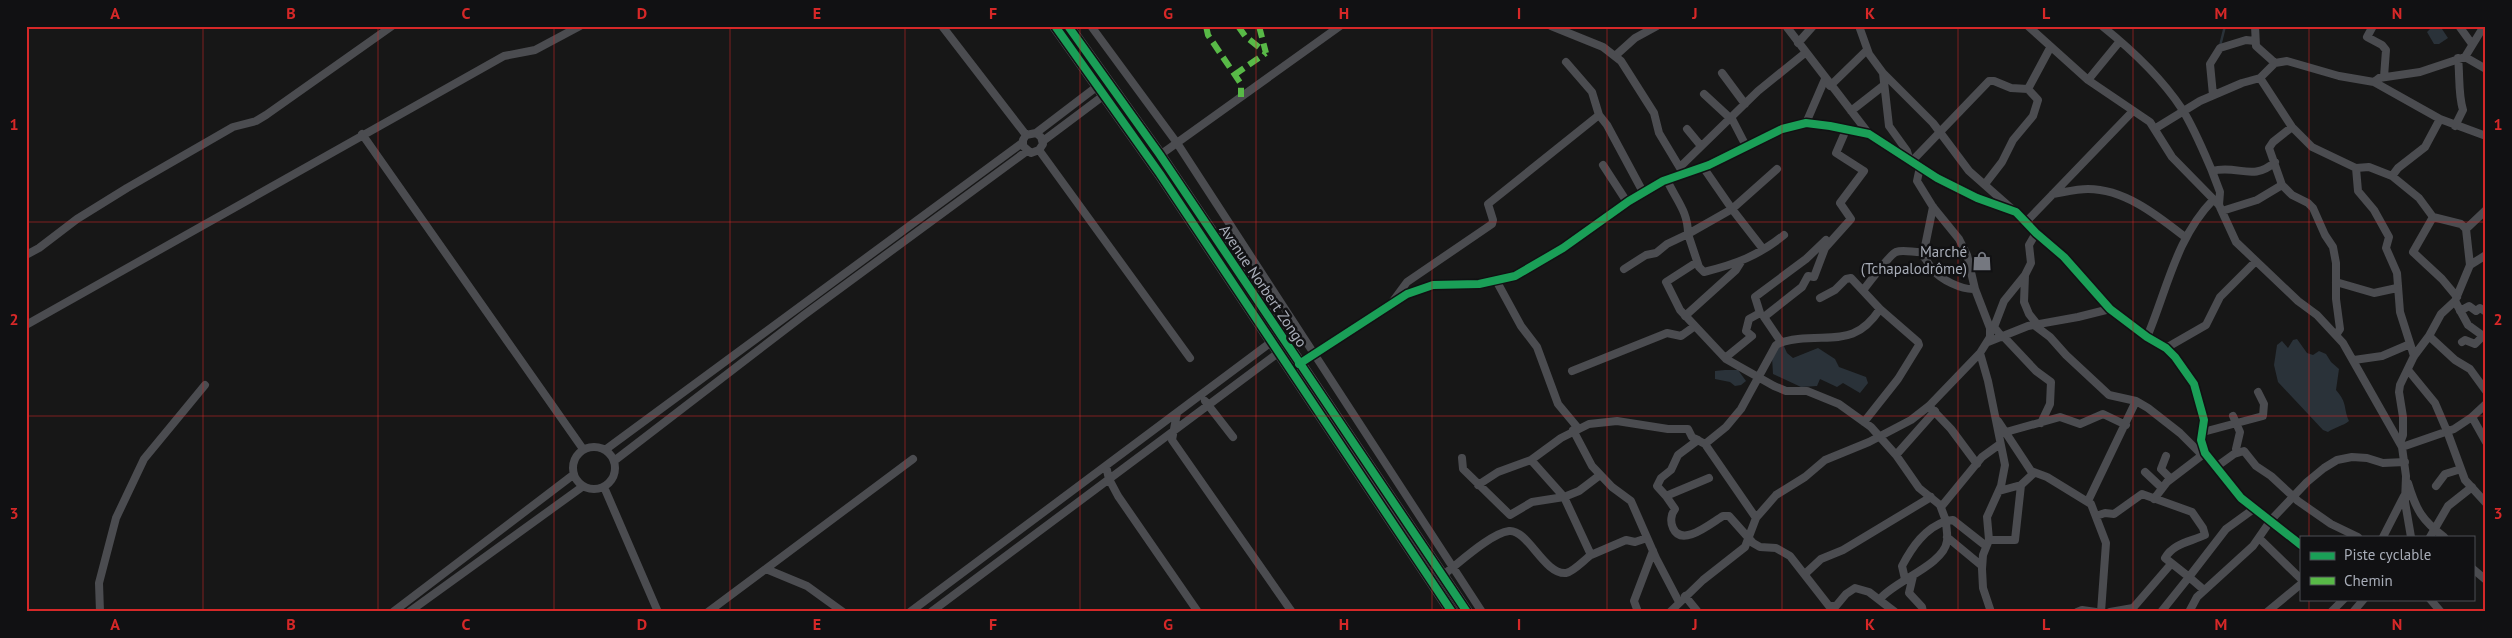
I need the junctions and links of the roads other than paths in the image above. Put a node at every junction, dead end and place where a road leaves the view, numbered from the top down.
1 (392, 26) edge
2 (580, 26) edge
3 (942, 26) edge
4 (1055, 26) edge
5 (1068, 26) edge
6 (1092, 26) edge
7 (1340, 26) edge
8 (1551, 26) edge
9 (1638, 26) edge
10 (1658, 26) edge
11 (1786, 26) edge
12 (1813, 26) edge
13 (1859, 26) edge
14 (2028, 26) edge
15 (2102, 26) edge
16 (2255, 26) edge
17 (2373, 26) edge
18 (2459, 26) edge
19 (2484, 26) edge
20 (1643, 34) junction
21 (2120, 41) junction
22 (2255, 41) junction
23 (1798, 44) junction
24 (2472, 44) junction
25 (2050, 48) junction
26 (1867, 50) junction
27 (1804, 53) junction
28 (1615, 56) junction
29 (2461, 57) junction
30 (1566, 62) dead end
31 (2275, 63) junction
32 (2486, 69) edge
33 (1722, 73) dead end
34 (1883, 73) junction
35 (2384, 77) junction
36 (2260, 78) junction
37 (2088, 80) junction
38 (1828, 82) junction
39 (2374, 82) junction
40 (1883, 86) junction
41 (1105, 87) junction
42 (2028, 89) junction
43 (1704, 94) dead end
44 (2213, 95) junction
45 (1745, 104) junction
46 (1851, 111) junction
47 (2183, 111) junction
48 (2132, 112) junction
49 (1599, 115) junction
50 (1730, 118) junction
51 (2440, 119) junction
52 (1806, 123) junction
53 (2455, 126) junction
54 (2292, 127) junction
55 (2156, 128) junction
56 (1687, 129) dead end
57 (1846, 130) junction
58 (1941, 132) junction
59 (1036, 133) junction
60 (362, 134) junction
61 (1869, 134) junction
62 (1026, 135) junction
63 (2486, 136) edge
64 (1043, 141) junction
65 (1022, 143) junction
66 (1177, 143) junction
67 (1701, 146) junction
68 (1746, 146) junction
69 (1039, 150) junction
70 (1027, 151) junction
71 (1160, 155) junction
72 (1911, 159) junction
73 (2275, 162) junction
74 (1603, 165) dead end
75 (1920, 166) junction
76 (1703, 167) junction
77 (2356, 168) junction
78 (1777, 169) dead end
79 (1681, 170) junction
80 (2212, 171) junction
81 (2392, 176) junction
82 (1667, 180) junction
83 (1985, 184) junction
84 (2282, 185) junction
85 (1643, 192) junction
86 (2053, 194) junction
87 (1627, 202) junction
88 (2218, 205) junction
89 (1933, 207) junction
90 (1732, 209) junction
91 (2486, 210) edge
92 (2016, 212) junction
93 (2433, 217) junction
94 (2025, 223) junction
95 (2466, 229) junction
96 (1840, 231) junction
97 (2036, 233) junction
98 (1688, 234) junction
99 (1784, 235) dead end
100 (2185, 237) junction
101 (1763, 250) junction
102 (1924, 252) junction
103 (2486, 254) edge
104 (26, 255) edge
105 (1697, 262) junction
106 (1741, 262) junction
107 (2255, 262) junction
108 (2470, 265) junction
109 (1624, 269) dead end
110 (2025, 275) junction
111 (1497, 282) junction
112 (2336, 282) junction
113 (2397, 288) junction
114 (1864, 289) junction
115 (1975, 289) junction
116 (1820, 298) dead end
117 (2456, 299) junction
118 (1393, 301) junction
119 (1880, 309) junction
120 (2110, 309) junction
121 (2460, 311) junction
122 (801, 312) junction
123 (2486, 312) edge
124 (1685, 316) junction
125 (26, 324) edge
126 (2035, 324) junction
127 (1696, 326) junction
128 (1992, 330) junction
129 (2336, 335) junction
130 (2429, 336) junction
131 (2003, 337) junction
132 (2484, 337) edge
133 (2147, 338) junction
134 (1781, 342) junction
135 (1988, 342) junction
136 (2462, 342) dead end
137 (1279, 344) junction
138 (2410, 344) junction
139 (2166, 348) junction
140 (1980, 353) junction
141 (1313, 355) junction
142 (2414, 356) junction
143 (1190, 358) dead end
144 (1725, 358) junction
145 (2354, 360) junction
146 (1299, 364) junction
147 (2408, 370) junction
148 (1572, 371) dead end
149 (1759, 378) junction
150 (206, 385) dead end
151 (2485, 387) edge
152 (2258, 392) dead end
153 (1200, 396) junction
154 (2136, 401) junction
155 (2486, 404) edge
156 (1208, 405) junction
157 (1932, 409) junction
158 (1176, 413) junction
159 (2472, 417) junction
160 (1996, 419) junction
161 (2235, 420) junction
162 (1864, 422) junction
163 (2042, 423) junction
164 (2126, 425) junction
165 (1576, 429) junction
166 (2448, 431) junction
167 (1172, 432) junction
168 (2006, 432) junction
169 (2203, 432) junction
170 (1233, 437) dead end
171 (1880, 437) junction
172 (1702, 442) junction
173 (2486, 442) edge
174 (2000, 444) junction
175 (2401, 445) junction
176 (584, 449) junction
177 (605, 450) junction
178 (2238, 452) junction
179 (2204, 454) junction
180 (1896, 455) junction
181 (2166, 456) dead end
182 (1462, 458) dead end
183 (913, 459) dead end
184 (1531, 460) junction
185 (614, 461) junction
186 (2405, 462) junction
187 (1977, 464) junction
188 (1106, 466) junction
189 (2216, 467) junction
190 (2461, 469) junction
191 (2034, 472) junction
192 (2145, 472) dead end
193 (1600, 474) junction
194 (573, 475) junction
195 (2406, 476) junction
196 (1709, 478) dead end
197 (1109, 479) junction
198 (2171, 479) junction
199 (1478, 485) junction
200 (2021, 485) junction
201 (2436, 486) dead end
202 (582, 487) junction
203 (604, 487) junction
204 (2472, 487) junction
205 (2162, 488) junction
206 (1999, 491) junction
207 (2482, 492) edge
208 (2405, 494) junction
209 (1666, 496) junction
210 (1564, 497) junction
211 (1931, 497) junction
212 (2294, 498) junction
213 (2154, 499) junction
214 (2088, 501) junction
215 (2486, 503) edge
216 (1941, 508) junction
217 (2255, 508) junction
218 (2096, 516) junction
219 (1756, 518) junction
220 (2271, 520) junction
221 (1946, 521) junction
222 (2432, 533) edge
223 (2356, 536) edge
224 (2384, 536) edge
225 (2411, 536) edge
226 (1647, 538) junction
227 (1947, 538) junction
228 (2260, 539) junction
229 (1750, 540) junction
230 (1987, 543) junction
231 (2300, 544) edge
232 (1653, 551) junction
233 (1590, 555) junction
234 (2170, 564) junction
235 (1982, 566) junction
236 (1453, 567) junction
237 (766, 569) junction
238 (1806, 573) junction
239 (1443, 575) junction
240 (2189, 577) junction
241 (1909, 578) junction
242 (2300, 578) edge
243 (2300, 585) edge
244 (2204, 590) junction
245 (1682, 599) junction
246 (1880, 599) junction
247 (2343, 600) edge
248 (2363, 600) edge
249 (2431, 600) edge
250 (2193, 610) edge
251 (2119, 611) edge
252 (100, 612) edge
253 (393, 612) edge
254 (409, 612) edge
255 (658, 612) edge
256 (708, 612) edge
257 (843, 612) edge
258 (910, 612) edge
259 (931, 612) edge
260 (1198, 612) edge
261 (1292, 612) edge
262 (1452, 612) edge
263 (1467, 612) edge
264 (1482, 612) edge
265 (1638, 612) edge
266 (1670, 612) edge
267 (1698, 612) edge
268 (1895, 612) edge
269 (1923, 612) edge
270 (1991, 612) edge
271 (2077, 612) edge
272 (2096, 612) edge
273 (2101, 612) edge
274 (2110, 612) edge
275 (2161, 612) edge
276 (2267, 612) edge
277 (2331, 612) edge
278 (2353, 612) edge
279 (2441, 612) edge

1 - 104 street
2 - 60 street
3 - 62 street
4 - 41 main road, Avenue Norbert Zongo
5 - 41 main road, Avenue Norbert Zongo
6 - 66 street
7 - 66 street
8 - 28 street
9 - 20 street
10 - 20 street
11 - 23 street
12 - 23 street
13 - 26 street
14 - 25 street
15 - 21 street
16 - 22 street
17 - 35 street
18 - 24 street
19 - 24 street
20 - 28 street
21 - 37 street
21 - 47 street
22 - 31 street
22 - 44 street
23 - 27 street
24 - 29 street
25 - 37 street
25 - 42 street
26 - 34 street
26 - 38 street
27 - 38 street
27 - 45 street
28 - 79 street
29 - 32 street
29 - 35 street
29 - 53 street
30 - 49 street
31 - 36 street
31 - 39 street
33 - 45 street
34 - 40 street
34 - 58 street
35 - 39 street
36 - 44 street
36 - 54 street
37 - 48 street
38 - 46 street
38 - 52 street
39 - 51 street
40 - 46 street
40 - 72 street
41 - 59 street
41 - 64 street
41 - 71 main road, Avenue Norbert Zongo
41 - 137 main road, Avenue Norbert Zongo
42 - 58 street
42 - 83 street
43 - 50 street
44 - 47 street
45 - 50 street
46 - 61 street
47 - 55 street
47 - 80 street
48 - 55 street
48 - 86 street
49 - 85 street
49 - 118 street
50 - 67 street
50 - 68 street
51 - 53 street
51 - 81 street
52 - 57 street
52 - 68 street
53 - 63 street
54 - 73 street
54 - 77 street
55 - 88 street
56 - 67 street
57 - 61 street
57 - 96 street
58 - 72 street
58 - 83 street
59 - 62 street
59 - 64 street
60 - 125 street
60 - 176 street
61 - 72 street
62 - 65 street
64 - 69 street
65 - 70 street
65 - 122 street
66 - 71 street
66 - 141 street
67 - 79 street
68 - 76 street
69 - 70 street
69 - 143 street
70 - 122 street
71 - 137 main road, Avenue Norbert Zongo
72 - 75 street
73 - 80 street
73 - 84 street
74 - 87 street
75 - 89 street
75 - 92 street
76 - 79 street
76 - 90 street
77 - 81 street
77 - 113 street
78 - 90 street
79 - 82 street
80 - 88 street
81 - 93 street
82 - 85 street
82 - 98 street
83 - 92 street
84 - 88 street
84 - 112 street
85 - 87 street
86 - 94 street
86 - 100 street
87 - 111 street
88 - 100 street
88 - 107 street
89 - 102 street
89 - 115 street
90 - 98 street
90 - 101 street
91 - 95 street
92 - 94 street
93 - 95 street
93 - 117 street
94 - 97 street
95 - 108 street
96 - 134 street
96 - 144 street
97 - 110 street
97 - 120 street
98 - 105 street
98 - 109 street
99 - 101 street
100 - 133 street
101 - 106 street
102 - 114 street
102 - 115 street
103 - 108 street
105 - 106 street
105 - 124 street
106 - 124 street
107 - 129 street
107 - 139 street
108 - 117 street
110 - 126 street
110 - 128 street
111 - 118 street
111 - 165 street
112 - 113 street
112 - 129 street
113 - 138 street
114 - 116 street
114 - 119 street
115 - 128 street
117 - 121 street
117 - 130 street
118 - 141 street
119 - 134 street
119 - 162 street
120 - 126 street
120 - 133 street
121 - 123 street
121 - 132 street
122 - 177 street
122 - 185 street
124 - 127 street
126 - 131 street
126 - 154 street
127 - 144 street
127 - 148 street
128 - 131 street
128 - 135 street
129 - 145 street
130 - 142 street
130 - 151 street
131 - 135 street
131 - 163 street
132 - 136 street
133 - 139 street
134 - 149 street
135 - 140 street
137 - 146 main road, Avenue Norbert Zongo
137 - 153 street
137 - 156 street
137 - 262 main road, Avenue Norbert Zongo
138 - 142 street
138 - 145 street
139 - 169 street
140 - 157 street
140 - 160 street
141 - 146 street
141 - 236 street
142 - 147 street
144 - 149 street
145 - 175 street
146 - 239 main road, Avenue Norbert Zongo
147 - 166 street
147 - 175 street
149 - 162 street
149 - 172 street
150 - 252 street
152 - 161 street
153 - 156 street
153 - 158 street
154 - 164 street
154 - 179 street
155 - 159 street
156 - 167 street
156 - 170 street
157 - 171 street
157 - 180 street
157 - 187 street
158 - 167 street
158 - 188 street
159 - 166 street
159 - 173 street
160 - 168 street
160 - 174 street
161 - 169 street
161 - 178 street
162 - 171 street
163 - 164 street
163 - 168 street
164 - 214 street
165 - 172 street
165 - 184 street
165 - 193 street
166 - 175 street
166 - 190 street
167 - 197 street
167 - 261 street
168 - 191 street
169 - 179 street
171 - 180 street
171 - 219 street
172 - 209 street
172 - 219 street
174 - 187 street
174 - 206 street
175 - 186 street
176 - 177 street
176 - 194 street
177 - 185 street
178 - 189 street
178 - 212 street
179 - 189 street
179 - 198 street
180 - 211 street
181 - 198 street
182 - 199 street
183 - 237 street
184 - 199 street
184 - 210 street
185 - 203 street
186 - 195 street
186 - 212 street
187 - 216 street
188 - 197 street
188 - 258 street
189 - 217 street
190 - 201 street
190 - 204 street
191 - 200 street
191 - 214 street
192 - 205 street
193 - 210 street
193 - 226 street
194 - 202 street
194 - 253 street
195 - 208 street
195 - 222 street
196 - 209 street
197 - 259 street
197 - 260 street
198 - 205 street
199 - 210 street
200 - 206 street
200 - 230 street
202 - 203 street
202 - 254 street
203 - 255 street
204 - 207 street
204 - 222 street
205 - 213 street
206 - 230 street
207 - 215 street
208 - 224 street
208 - 225 street
209 - 229 street
210 - 233 street
211 - 216 street
211 - 238 street
212 - 220 street
212 - 223 street
213 - 218 street
213 - 234 street
214 - 218 street
216 - 221 street
217 - 220 street
217 - 240 street
218 - 273 street
219 - 229 street
220 - 228 street
220 - 231 street
221 - 227 street
221 - 230 street
221 - 241 street
226 - 232 street
226 - 233 street
227 - 235 street
227 - 241 street
228 - 242 street
228 - 244 street
229 - 238 street
229 - 245 street
230 - 235 street
232 - 245 street
232 - 265 street
233 - 236 street
234 - 240 street
234 - 251 street
235 - 270 street
236 - 239 street
236 - 264 street
237 - 256 street
237 - 257 street
238 - 246 street
239 - 263 main road, Avenue Norbert Zongo
240 - 244 street
240 - 275 street
241 - 246 street
241 - 269 street
243 - 276 street
244 - 250 street
245 - 266 street
245 - 267 street
246 - 268 street
247 - 277 street
248 - 278 street
249 - 279 street
251 - 274 street
271 - 272 street

